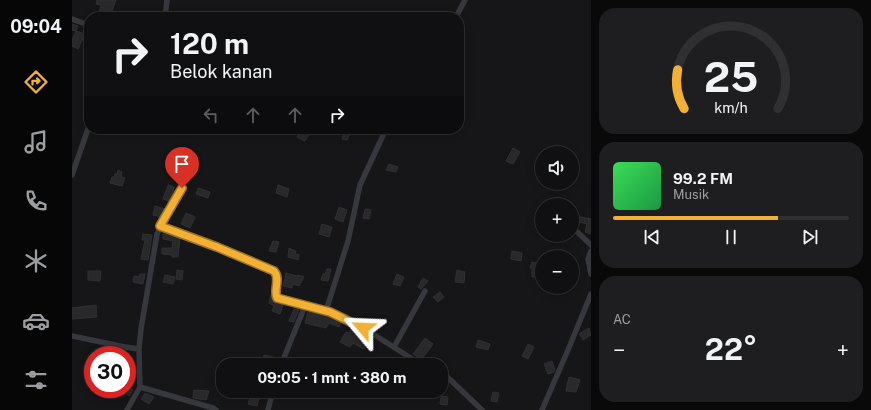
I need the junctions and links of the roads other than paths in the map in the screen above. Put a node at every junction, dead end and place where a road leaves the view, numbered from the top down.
1 (167, 0) edge
2 (465, 0) edge
3 (166, 12) edge
4 (459, 12) edge
5 (72, 19) edge
6 (84, 23) edge
7 (86, 134) edge
8 (383, 134) edge
9 (72, 175) edge
10 (182, 188) dead end
11 (160, 226) junction
12 (579, 234) edge
13 (591, 245) edge
14 (591, 252) edge
15 (591, 274) edge
16 (425, 291) dead end
17 (591, 294) edge
18 (304, 306) junction
19 (326, 311) junction
20 (72, 336) edge
21 (394, 347) junction
22 (139, 349) junction
23 (284, 358) edge
24 (411, 358) edge
25 (448, 378) edge
26 (140, 388) junction
27 (271, 398) edge
28 (127, 410) edge
29 (216, 410) edge
30 (268, 410) edge
31 (482, 410) edge
32 (542, 410) edge

1 - 3 street
2 - 4 street
5 - 6 street
7 - 9 street
8 - 19 street
10 - 11 street
11 - 18 street
11 - 22 street
12 - 13 street
14 - 15 street
16 - 21 street
17 - 32 street
18 - 19 street
18 - 23 street
19 - 21 street
20 - 22 street
21 - 24 street
22 - 26 street
25 - 31 street
26 - 28 street
26 - 29 street
27 - 30 street

